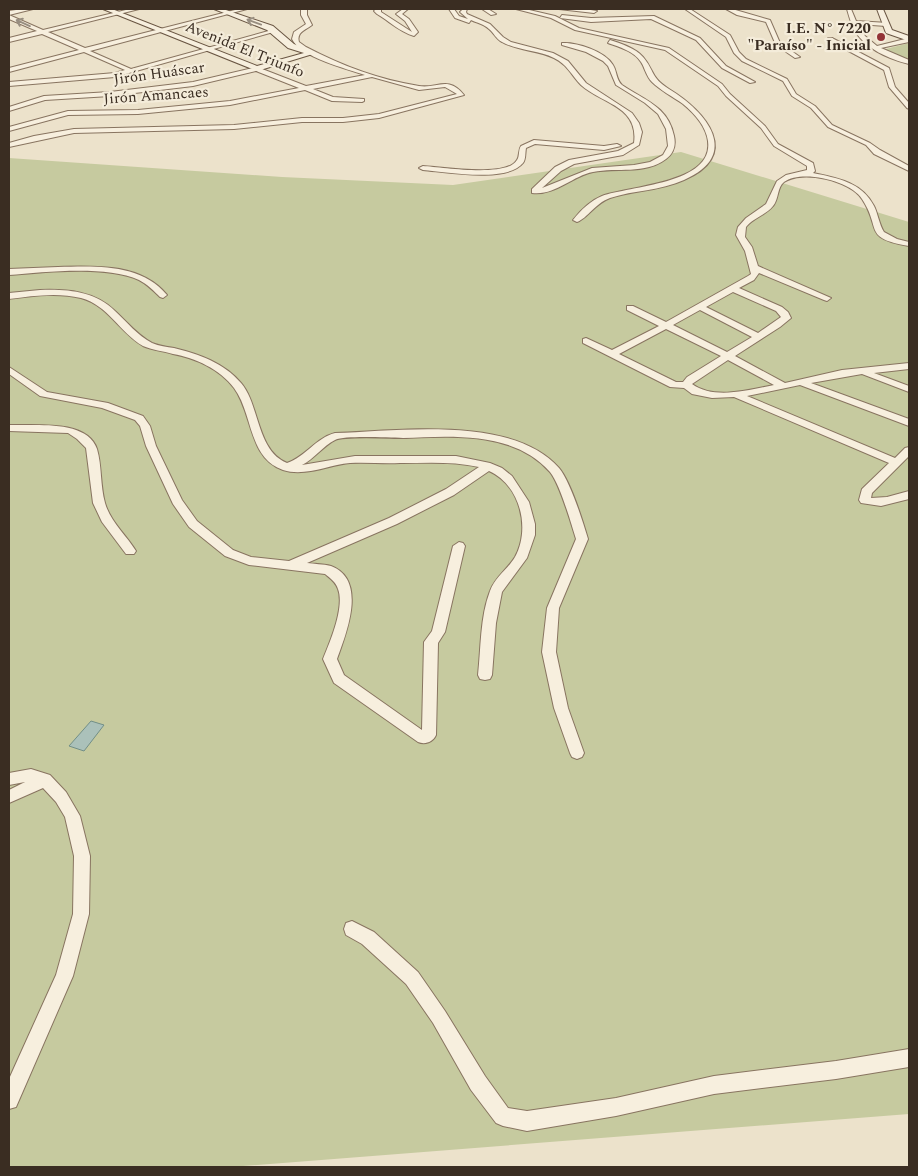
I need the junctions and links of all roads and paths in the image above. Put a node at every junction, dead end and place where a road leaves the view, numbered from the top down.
1 (30, 9) edge
2 (106, 9) edge
3 (136, 9) edge
4 (217, 9) edge
5 (244, 9) edge
6 (304, 9) edge
7 (379, 9) edge
8 (406, 9) edge
9 (452, 9) edge
10 (465, 9) edge
11 (485, 9) edge
12 (519, 9) edge
13 (547, 9) edge
14 (562, 9) edge
15 (687, 9) edge
16 (729, 9) edge
17 (594, 11) dead end
18 (850, 12) edge
19 (118, 13) junction
20 (229, 13) junction
21 (879, 13) edge
22 (494, 14) dead end
23 (542, 14) junction
24 (9, 15) edge
25 (859, 15) dead end
26 (553, 17) junction
27 (854, 22) junction
28 (886, 24) junction
29 (488, 25) junction
30 (577, 29) junction
31 (161, 31) junction
32 (274, 31) junction
33 (43, 32) junction
34 (858, 32) junction
35 (866, 32) dead end
36 (55, 38) junction
37 (830, 39) dead end
38 (9, 40) edge
39 (46, 40) dead end
40 (909, 40) edge
41 (564, 44) dead end
42 (875, 48) junction
43 (208, 49) junction
44 (85, 51) junction
45 (312, 54) junction
46 (796, 56) dead end
47 (909, 62) edge
48 (257, 69) junction
49 (132, 71) junction
50 (9, 72) edge
51 (372, 75) junction
52 (752, 82) dead end
53 (27, 83) junction
54 (9, 84) edge
55 (306, 89) junction
56 (347, 100) junction
57 (362, 100) dead end
58 (909, 107) edge
59 (9, 109) edge
60 (380, 116) junction
61 (9, 130) edge
62 (638, 130) junction
63 (9, 145) edge
64 (423, 168) dead end
65 (909, 169) edge
66 (808, 174) junction
67 (577, 220) dead end
68 (909, 244) edge
69 (754, 268) junction
70 (9, 272) edge
71 (731, 288) junction
72 (163, 295) dead end
73 (9, 296) edge
74 (827, 298) dead end
75 (698, 306) junction
76 (630, 308) dead end
77 (667, 325) junction
78 (759, 337) junction
79 (586, 341) dead end
80 (612, 354) junction
81 (728, 356) junction
82 (909, 366) edge
83 (9, 370) edge
84 (861, 371) junction
85 (800, 382) junction
86 (686, 385) junction
87 (783, 386) junction
88 (909, 389) edge
89 (734, 394) junction
90 (909, 423) edge
91 (9, 428) edge
92 (909, 450) edge
93 (895, 462) junction
94 (285, 466) junction
95 (488, 466) junction
96 (909, 495) edge
97 (459, 546) dead end
98 (130, 551) dead end
99 (289, 566) junction
100 (484, 675) dead end
101 (577, 752) dead end
102 (9, 779) edge
103 (45, 780) junction
104 (9, 797) edge
105 (352, 928) dead end
106 (909, 1058) edge
107 (9, 1100) edge

1 - 24 street
2 - 19 street, Avenida El Triunfo
3 - 19 street
4 - 20 street
5 - 20 street
6 - 45 street
7 - 8 street
9 - 29 street
10 - 29 street
11 - 22 street
12 - 23 street
13 - 23 street
14 - 17 street
15 - 65 street
16 - 46 street
18 - 25 street
18 - 27 street
19 - 31 street, Avenida El Triunfo
19 - 33 street
20 - 31 street
32 -> 20 street
21 - 28 street
23 - 26 street
33 -> 24 street
26 - 30 street
26 - 52 street
27 - 28 street
27 - 34 street
28 - 40 street
29 - 62 street
30 - 66 street
30 - 67 street
31 - 43 street, Avenida El Triunfo
31 - 44 street
32 - 43 street
32 - 45 street
33 - 36 street
33 - 38 street
34 - 35 street
34 - 42 street
36 - 39 street
36 - 44 street
37 - 58 street
40 - 42 street
41 - 62 street
42 - 47 street
43 - 48 street, Avenida El Triunfo
43 - 49 street
44 - 49 street
44 - 50 street
45 - 48 street, Jirón Huáscar
45 - 51 street
48 - 55 street, Avenida El Triunfo
48 - 59 street, Jirón Huáscar
49 - 53 street
50 - 53 street
51 - 55 street, Jirón Amancaes
51 - 60 street
53 - 54 street
55 - 56 street, Avenida El Triunfo
55 - 61 street, Jirón Amancaes
56 - 57 street, Avenida El Triunfo
56 - 60 street, Avenida El Triunfo
60 - 63 street
62 - 64 street
66 - 68 street
66 - 69 street
69 - 71 street
69 - 74 street
70 - 72 street
71 - 75 street
71 - 78 street
73 - 94 street
75 - 77 street
75 - 78 street
76 - 77 street
77 - 80 street
77 - 81 street
78 - 81 street
79 - 80 street
80 - 86 street
81 - 86 street
81 - 87 street
82 - 84 street
83 - 99 street
84 - 85 street
84 - 88 street
85 - 87 street
85 - 90 street
86 - 89 street
87 - 89 street
89 - 93 street
91 - 98 street
92 - 93 street
93 - 96 street
94 - 95 street
94 - 101 street
95 - 99 street
95 - 100 street
97 - 99 street
102 - 103 street
103 - 104 street
103 - 107 street
105 - 106 street

